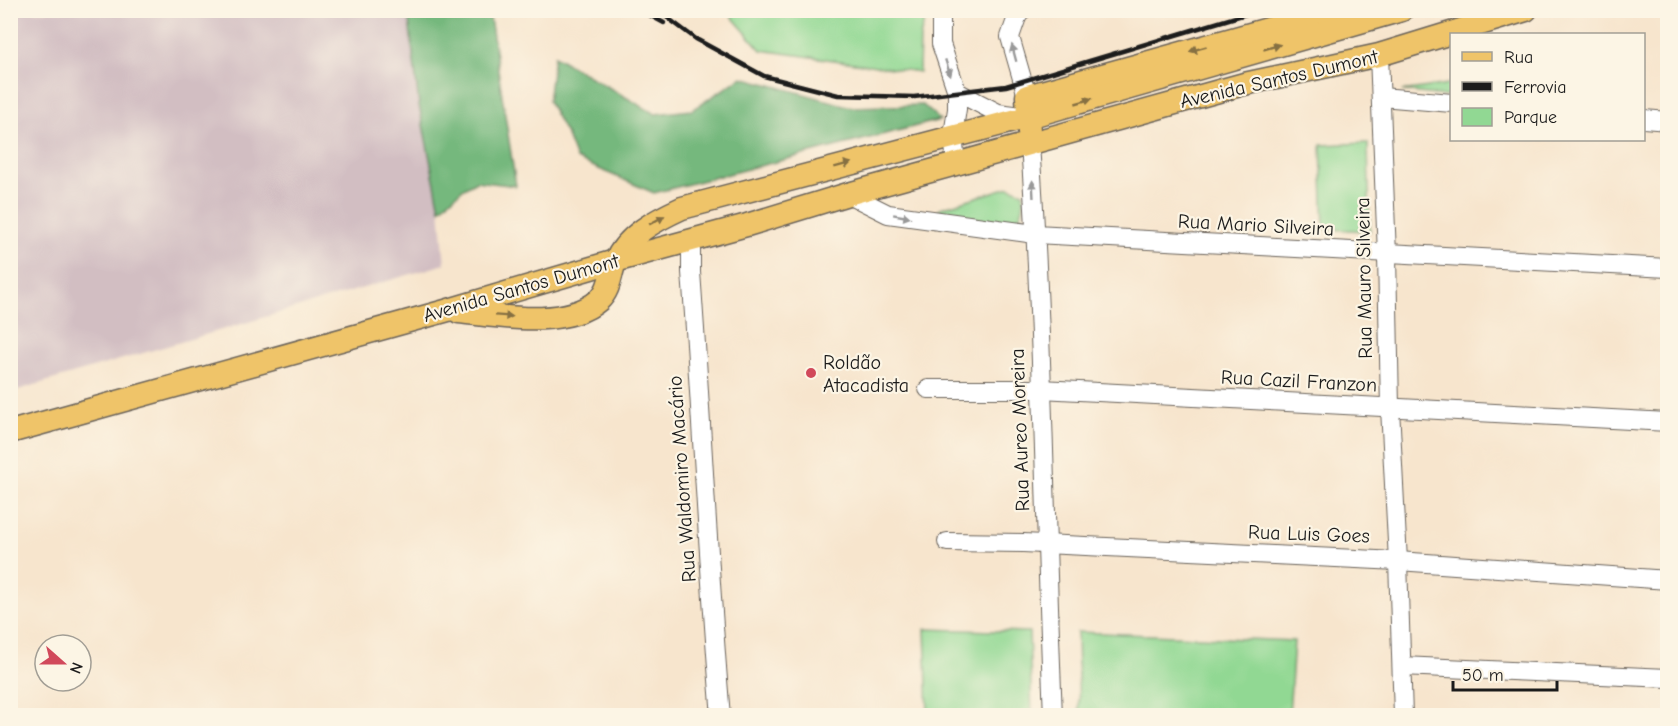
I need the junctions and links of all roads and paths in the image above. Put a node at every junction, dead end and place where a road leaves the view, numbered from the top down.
1 (941, 10) edge
2 (1022, 10) edge
3 (1335, 10) edge
4 (1401, 10) edge
5 (1526, 10) edge
6 (1450, 33) edge
7 (1451, 33) edge
8 (1379, 55) junction
9 (957, 92) junction
10 (1381, 97) junction
11 (1450, 103) edge
12 (1028, 106) junction
13 (1645, 119) edge
14 (1668, 121) edge
15 (953, 135) junction
16 (1030, 144) junction
17 (956, 164) junction
18 (848, 194) junction
19 (1035, 234) junction
20 (692, 239) junction
21 (1387, 255) junction
22 (615, 261) junction
23 (1668, 268) edge
24 (445, 311) junction
25 (928, 389) dead end
26 (1041, 389) junction
27 (1390, 408) junction
28 (1668, 422) edge
29 (14, 434) edge
30 (947, 542) dead end
31 (1046, 545) junction
32 (1398, 561) junction
33 (1668, 580) edge
34 (1402, 666) junction
35 (1668, 678) edge
36 (721, 716) edge
37 (1053, 716) edge
38 (1403, 716) edge

1 -> 9 street
12 -> 2 street
3 -> 12 main road
12 -> 4 main road, Avenida Santos Dumont
5 - 7 main road, Avenida Santos Dumont
6 - 8 main road, Avenida Santos Dumont
8 - 10 street, Rua Mauro Silveira
8 - 16 main road, Avenida Santos Dumont
9 - 12 street
9 - 15 street
10 - 11 street
10 - 21 street, Rua Mauro Silveira
12 - 15 main road
12 - 16 main road
13 - 14 street
15 - 17 street
22 -> 15 main road
16 - 17 main road, Avenida Santos Dumont
19 -> 16 street, Rua Aureo Moreira
17 - 18 main road, Avenida Santos Dumont
18 -> 19 street, Rua Mario Silveira
18 - 20 main road, Avenida Santos Dumont
19 - 21 street, Rua Mario Silveira
19 - 26 street, Rua Aureo Moreira
20 - 22 main road, Avenida Santos Dumont
20 - 36 street, Rua Waldomiro Macário
21 - 23 street, Rua Mario Silveira
21 - 27 street, Rua Mauro Silveira
22 - 24 main road, Avenida Santos Dumont
24 -> 22 main road
24 - 29 main road, Avenida Santos Dumont
25 - 26 street, Rua Cazil Franzon
26 - 27 street, Rua Cazil Franzon
26 - 31 street, Rua Aureo Moreira
27 - 28 street, Rua Cazil Franzon
27 - 32 street, Rua Mauro Silveira
30 - 31 street, Rua Luis Goes
31 - 32 street, Rua Luis Goes
31 - 37 street, Rua Aureo Moreira
32 - 33 street, Rua Luis Goes
32 - 34 street, Rua Mauro Silveira
34 - 35 street
34 - 38 street, Rua Mauro Silveira

